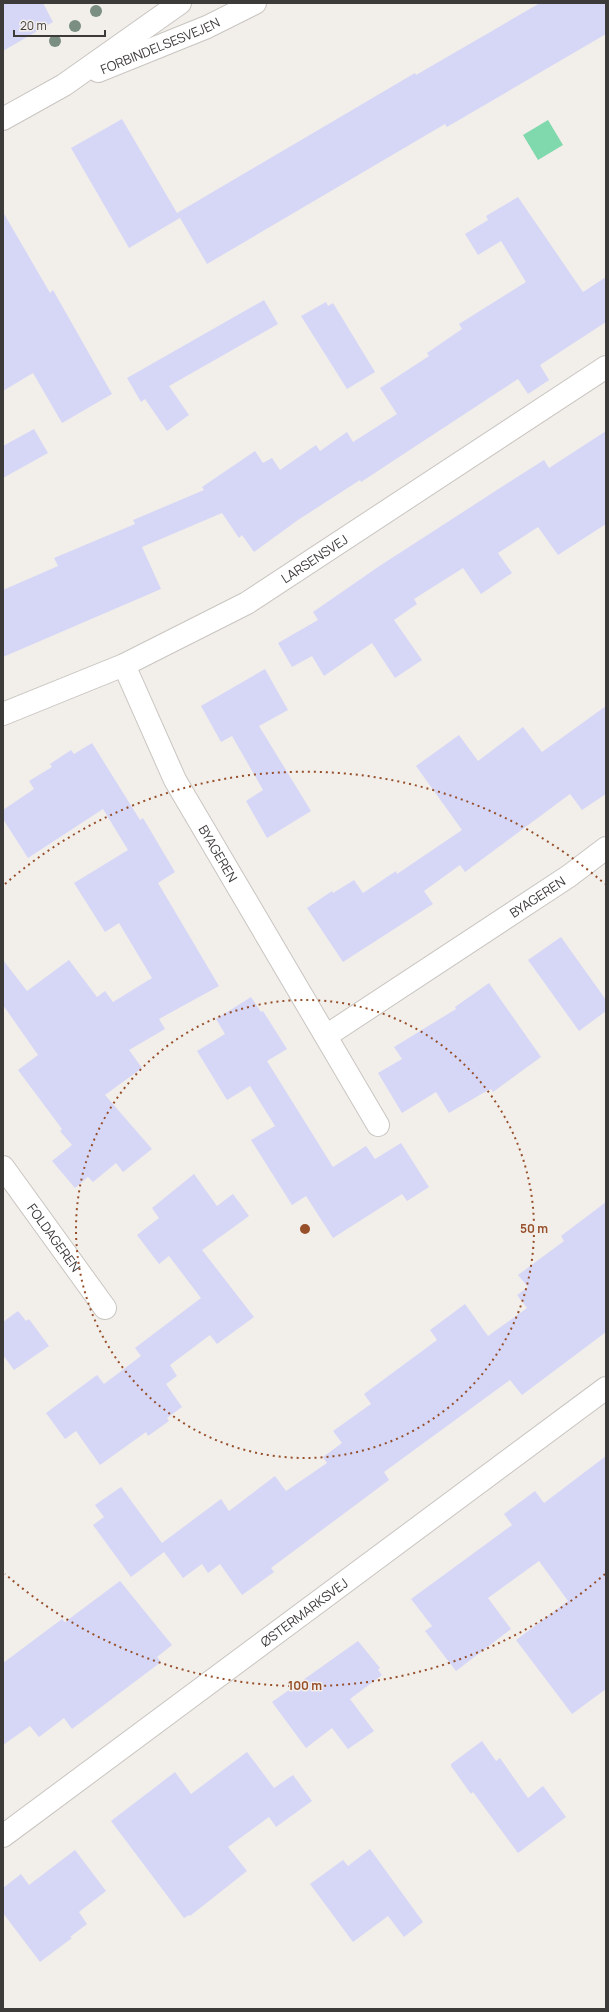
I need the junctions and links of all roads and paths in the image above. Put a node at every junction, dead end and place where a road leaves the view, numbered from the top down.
1 (180, 3) edge
2 (255, 3) edge
3 (64, 85) junction
4 (3, 119) edge
5 (606, 367) edge
6 (124, 665) junction
7 (3, 714) edge
8 (606, 848) edge
9 (326, 1036) junction
10 (378, 1125) dead end
11 (3, 1167) edge
12 (105, 1308) dead end
13 (606, 1388) edge
14 (3, 1836) edge

1 - 3 street, FORBINDELSESVEJEN
2 - 3 street, FORBINDELSESVEJEN
3 - 4 street, FORBINDELSESVEJEN
5 - 6 street, LARSENSVEJ
6 - 7 street, LARSENSVEJ
6 - 9 street, BYAGEREN
8 - 9 street, BYAGEREN
9 - 10 street, BYAGEREN
11 - 12 street, FOLDAGEREN
13 - 14 street, ØSTERMARKSVEJ

